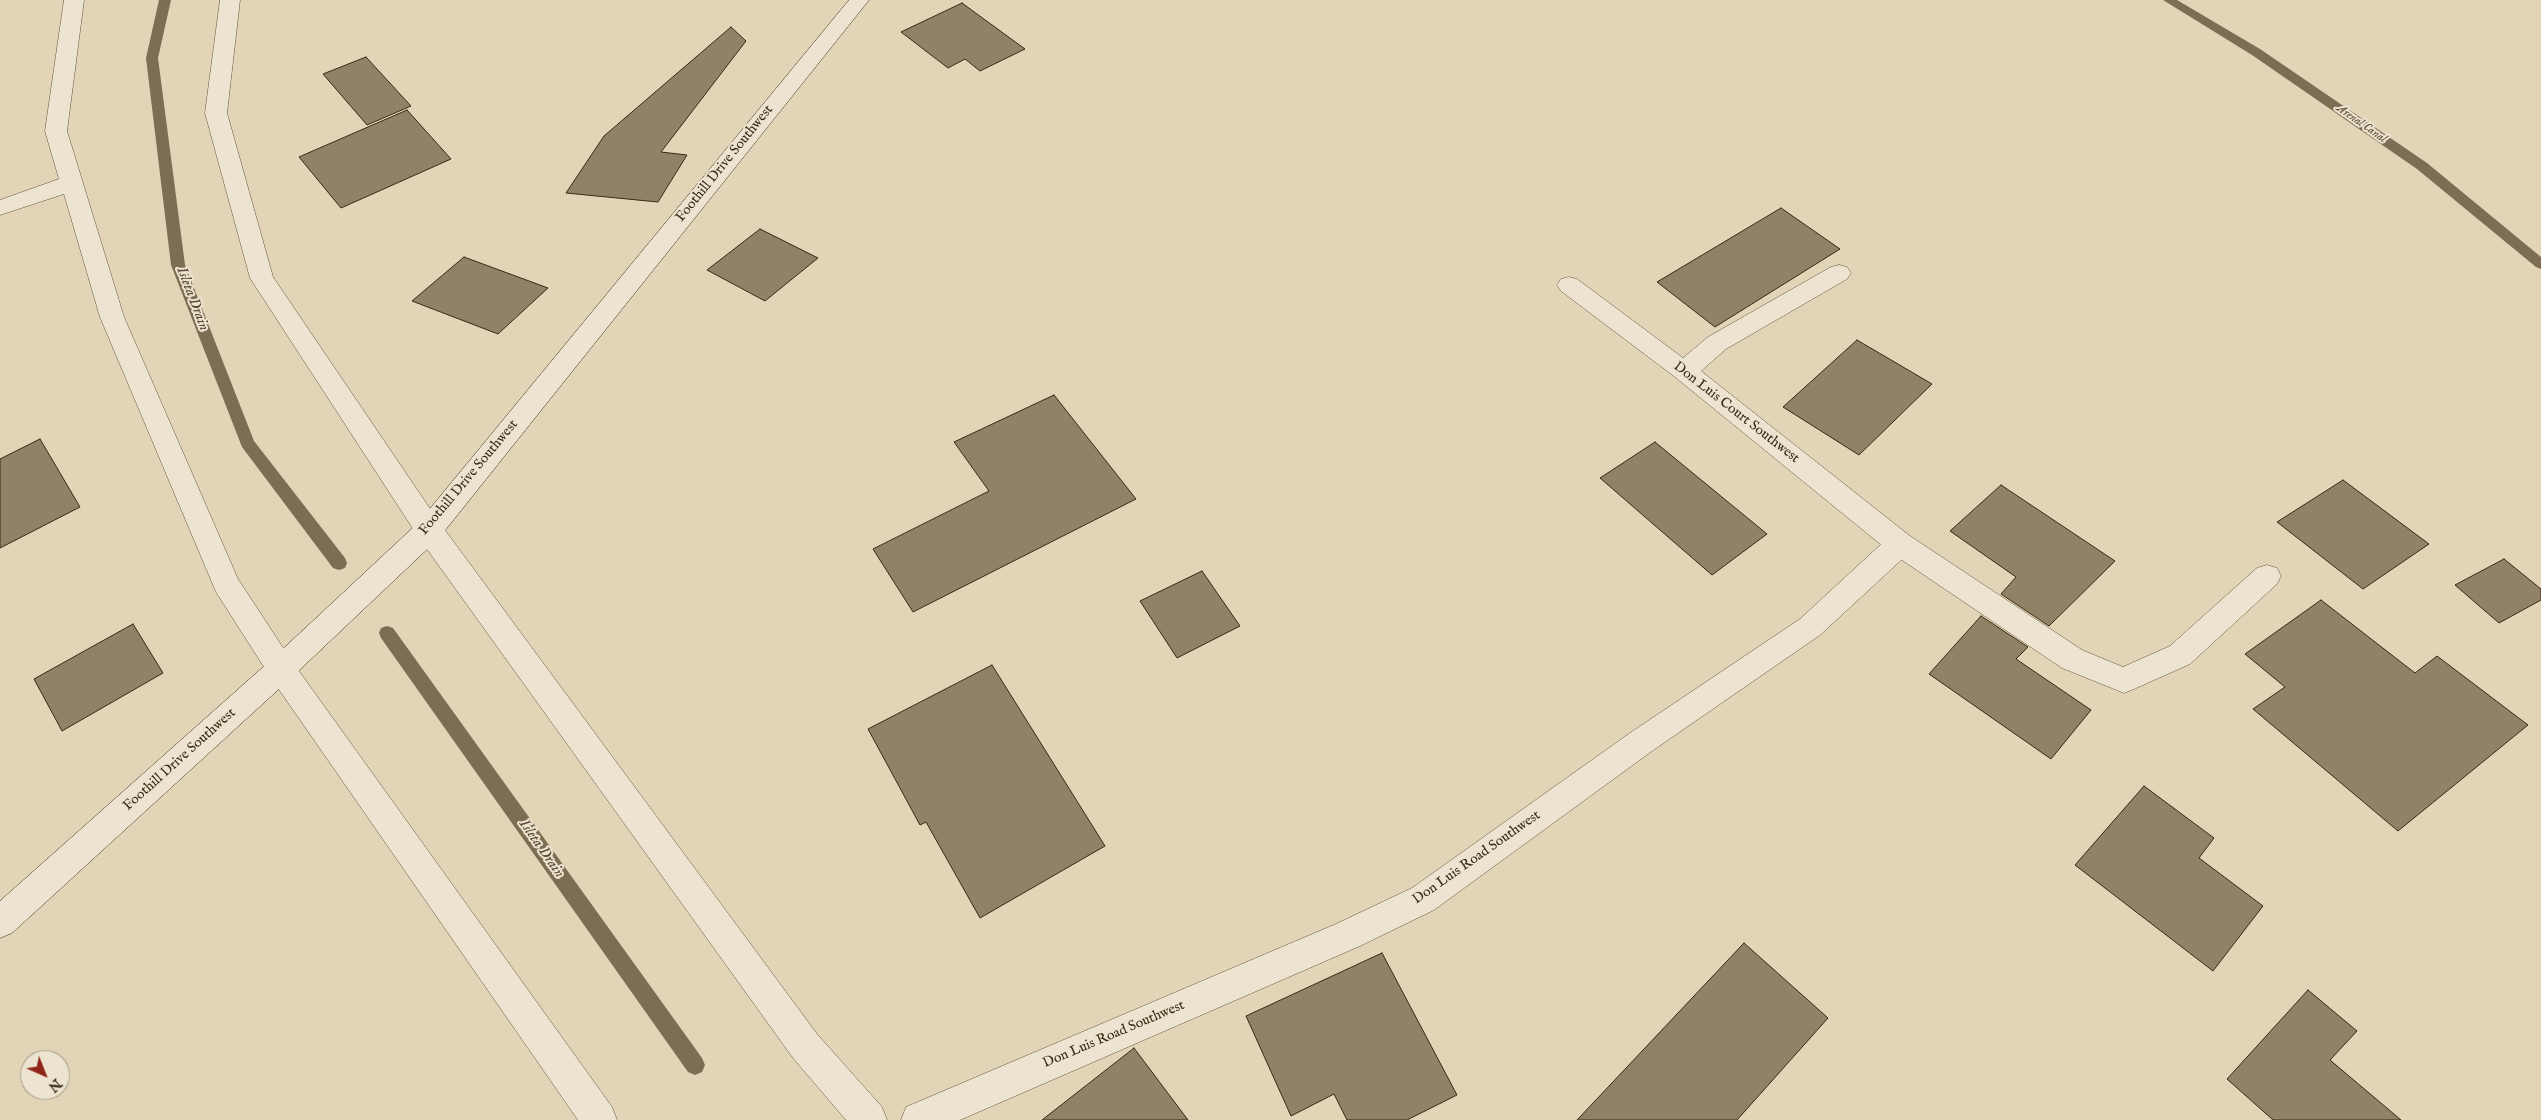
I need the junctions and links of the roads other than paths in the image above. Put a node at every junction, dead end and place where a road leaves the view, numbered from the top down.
1 (74, 0) edge
2 (230, 0) edge
3 (859, 0) edge
4 (71, 183) junction
5 (0, 208) edge
6 (1840, 274) dead end
7 (1569, 285) dead end
8 (1684, 371) junction
9 (429, 530) junction
10 (1900, 544) junction
11 (2267, 576) dead end
12 (281, 669) junction
13 (0, 922) edge
14 (599, 1120) edge
15 (869, 1120) edge
16 (919, 1120) edge

1 - 4 street
2 - 9 street
3 - 9 street, Foothill Drive Southwest
4 - 5 street
4 - 12 street
6 - 8 street
7 - 8 street, Don Luis Court Southwest
8 - 10 street, Don Luis Court Southwest
9 - 12 street, Foothill Drive Southwest
9 - 15 street
10 - 11 street, Don Luis Court Southwest
10 - 16 street, Don Luis Road Southwest
12 - 13 street, Foothill Drive Southwest
12 - 14 street

